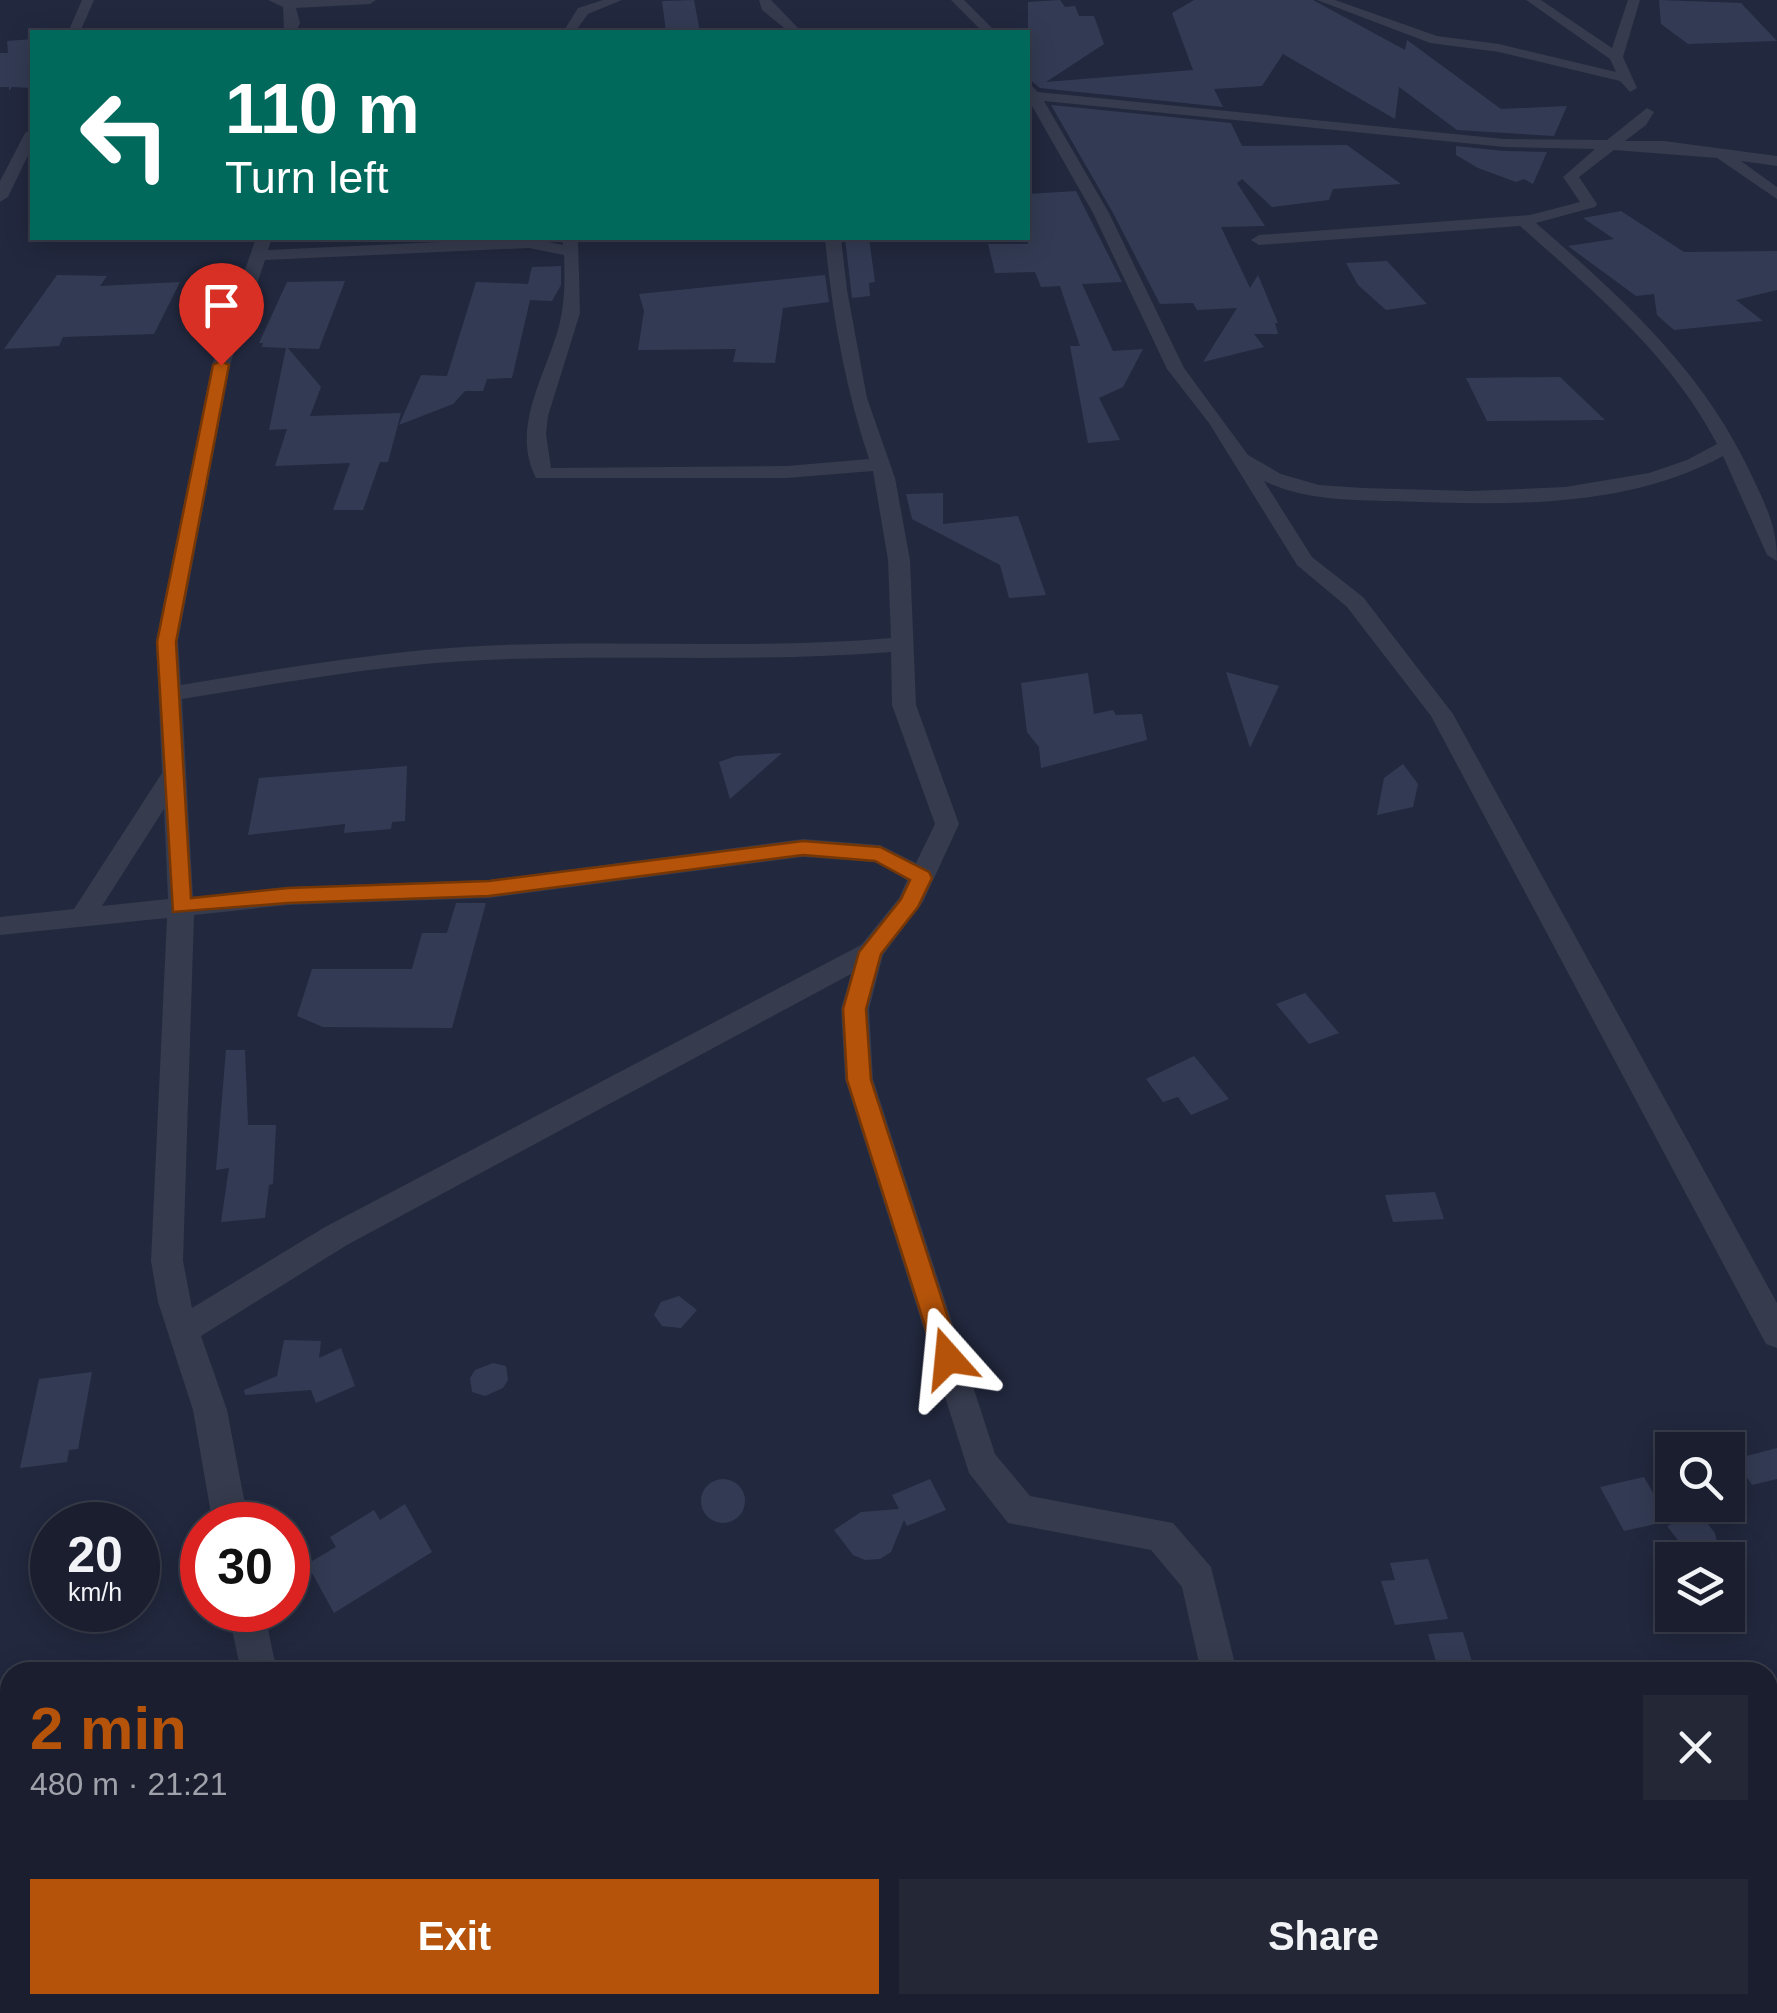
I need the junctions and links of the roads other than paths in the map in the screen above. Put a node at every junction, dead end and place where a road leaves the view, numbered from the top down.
1 (88, 0) edge
2 (274, 0) edge
3 (370, 0) edge
4 (616, 0) edge
5 (766, 0) edge
6 (957, 0) edge
7 (1323, 0) edge
8 (1532, 0) edge
9 (1634, 0) edge
10 (289, 2) edge
11 (75, 30) edge
12 (290, 30) edge
13 (570, 30) edge
14 (794, 30) edge
15 (988, 30) edge
16 (1616, 57) junction
17 (1624, 78) junction
18 (1030, 92) edge
19 (1030, 94) edge
20 (1655, 123) junction
21 (30, 137) edge
22 (1606, 145) junction
23 (1724, 155) junction
24 (1777, 161) edge
25 (1777, 194) edge
26 (0, 197) edge
27 (1524, 221) junction
28 (496, 240) edge
29 (833, 240) edge
30 (1259, 240) dead end
31 (571, 245) edge
32 (261, 246) edge
33 (473, 248) junction
34 (1727, 446) junction
35 (1239, 457) junction
36 (881, 464) junction
37 (1777, 555) edge
38 (902, 644) junction
39 (171, 694) junction
40 (176, 770) junction
41 (922, 878) junction
42 (181, 907) junction
43 (82, 917) junction
44 (0, 926) edge
45 (870, 952) junction
46 (184, 1329) junction
47 (1777, 1334) edge
48 (227, 1502) edge
49 (251, 1632) edge
50 (257, 1662) edge
51 (1217, 1662) edge

1 - 11 street
2 - 10 street
3 - 10 street
4 - 13 street
5 - 14 street
6 - 15 street
7 - 17 street
8 - 16 street
9 - 16 street
10 - 12 street
16 - 17 street
17 - 20 street
18 - 22 street
19 - 35 street
20 - 22 street
20 - 23 street
21 - 26 street
22 - 23 street
22 - 27 street
23 - 24 street
23 - 25 street
27 - 30 street
27 - 34 street
28 - 33 street
29 - 36 street
31 - 33 street
31 - 36 street
32 - 33 street
32 - 39 street
34 - 35 street
34 - 37 street
35 - 47 street
36 - 38 street
38 - 39 street
38 - 41 street
39 - 40 street
40 - 42 street
40 - 43 street
41 - 42 street
41 - 45 street
42 - 43 street
42 - 46 street
43 - 44 street
45 - 46 street
45 - 51 street
46 - 48 street
49 - 50 street

